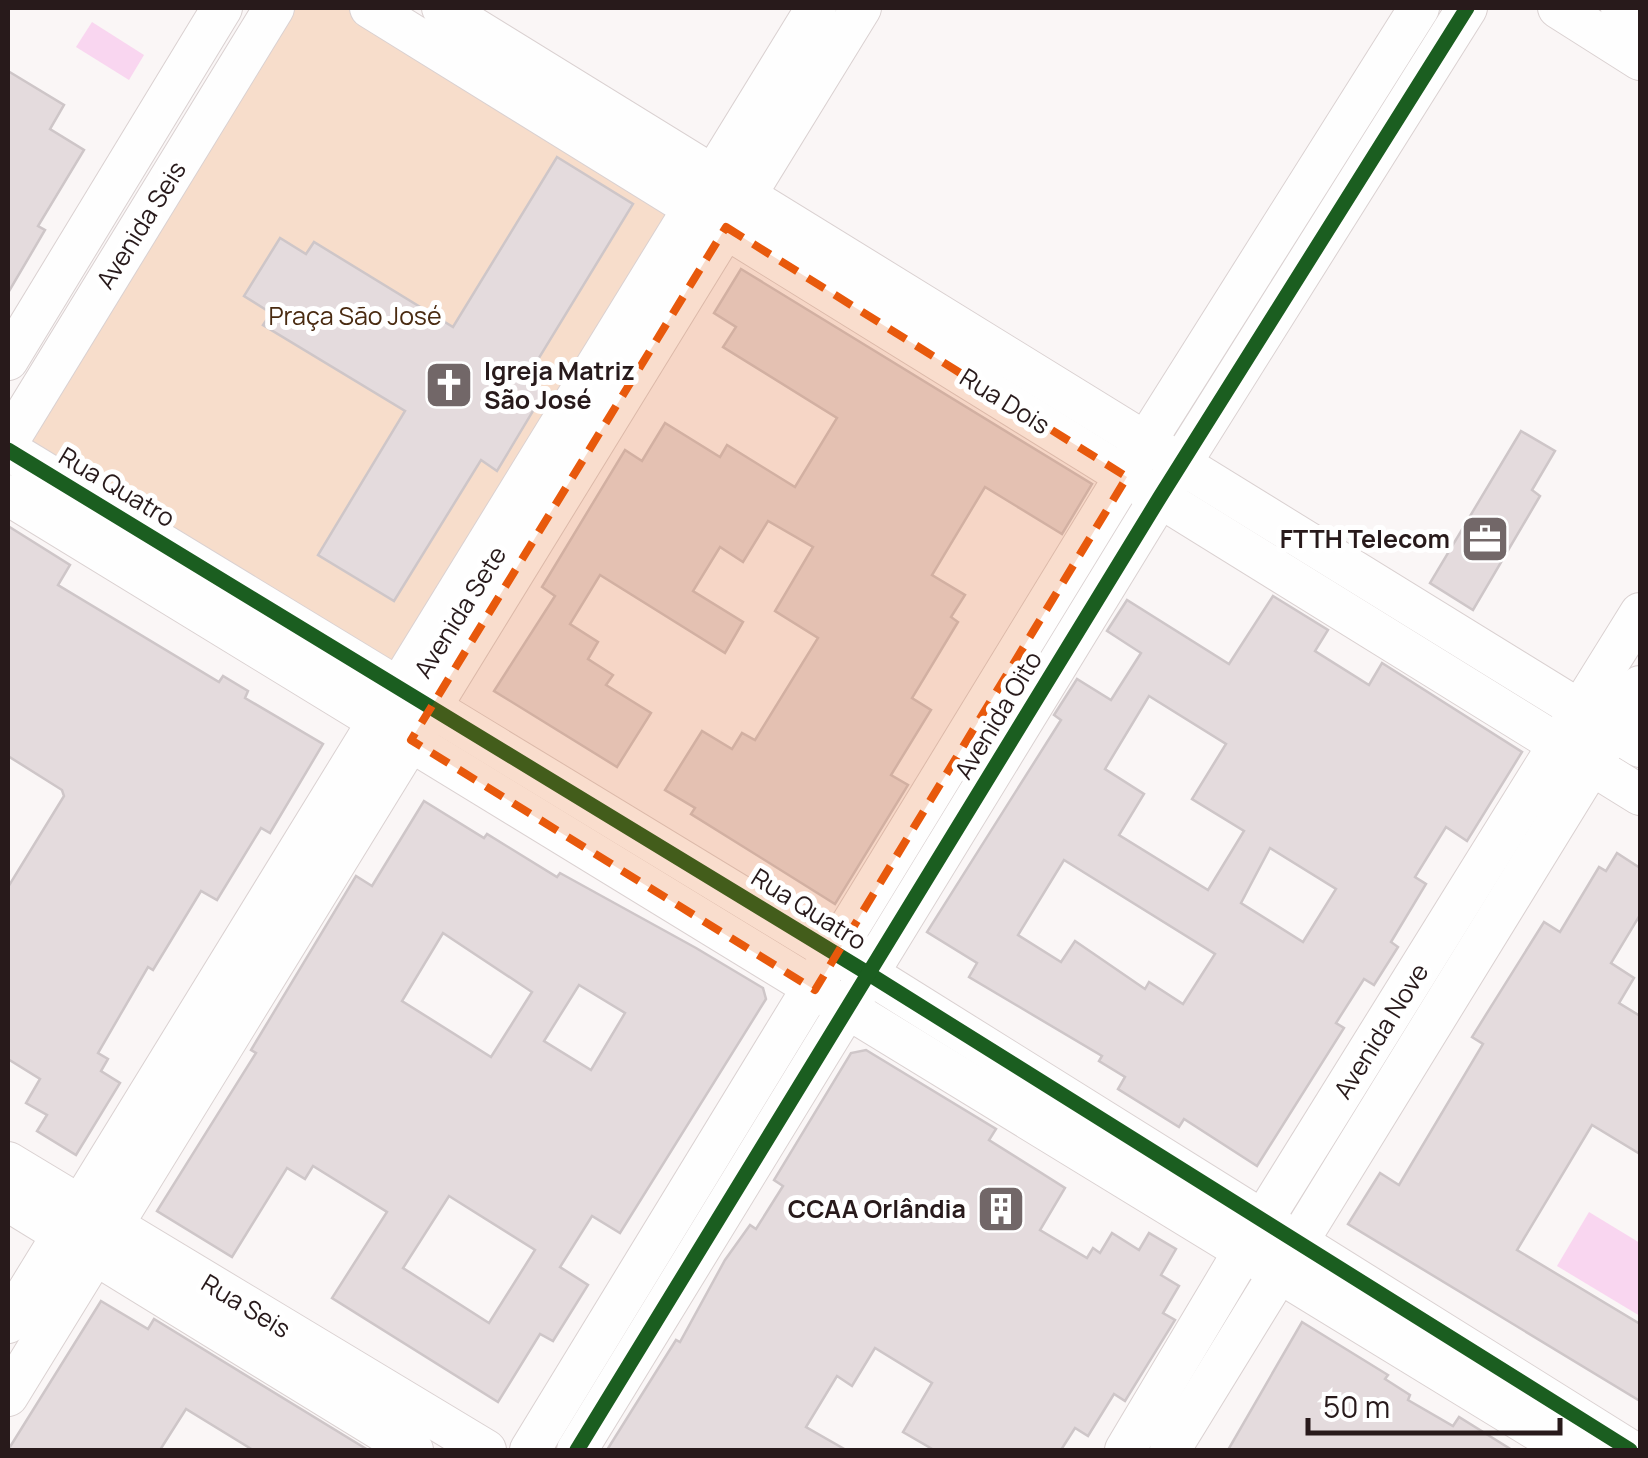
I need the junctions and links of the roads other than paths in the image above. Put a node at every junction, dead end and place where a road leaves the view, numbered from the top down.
1 (222, 8) edge
2 (274, 8) edge
3 (370, 8) edge
4 (442, 8) edge
5 (816, 8) edge
6 (861, 8) edge
7 (1419, 8) edge
8 (1467, 8) edge
9 (1558, 8) edge
10 (1621, 8) edge
11 (1640, 20) edge
12 (1640, 60) edge
13 (720, 202) junction
14 (8, 360) edge
15 (8, 442) edge
16 (8, 450) edge
17 (1153, 470) junction
18 (8, 495) edge
19 (1640, 613) edge
20 (1640, 686) edge
21 (405, 713) junction
22 (1612, 729) edge
23 (1576, 755) junction
24 (1640, 794) edge
25 (835, 954) junction
26 (869, 974) junction
27 (830, 999) junction
28 (8, 1162) edge
29 (8, 1201) edge
30 (87, 1230) junction
31 (1252, 1236) junction
32 (1287, 1257) junction
33 (8, 1323) edge
34 (8, 1396) edge
35 (413, 1450) edge
36 (486, 1450) edge
37 (530, 1450) edge
38 (577, 1450) edge
39 (1125, 1450) edge
40 (1170, 1450) edge
41 (1569, 1450) edge
42 (1630, 1450) edge

1 - 14 street, Avenida Seis
2 - 15 street, Avenida Seis
3 - 13 street, Rua Dois
4 - 13 street, Rua Dois
5 - 13 street, Avenida Sete
6 - 13 street, Avenida Sete
7 - 17 street, Avenida Oito
8 - 17 street, Avenida Oito
9 - 12 street
10 - 11 street
13 - 17 street, Rua Dois
13 - 21 street, Avenida Sete
16 - 21 street, Rua Quatro
17 - 22 street, Rua Dois
17 - 23 street, Rua Dois
17 - 25 street, Avenida Oito
17 - 26 street, Avenida Oito
18 - 21 street, Rua Quatro
19 - 22 street, Avenida Nove
20 - 22 street, Avenida Nove
21 - 25 street, Rua Quatro
21 - 27 street, Rua Quatro
21 - 30 street, Avenida Sete
22 - 23 street, Avenida Nove
23 - 24 street, Rua Dois
23 - 31 street, Avenida Nove
23 - 32 street, Avenida Nove
25 - 26 street, Rua Quatro
25 - 27 street, Avenida Oito
26 - 27 street, Avenida Oito
26 - 31 street, Rua Quatro
27 - 31 street, Rua Quatro
27 - 37 street, Avenida Oito
27 - 38 street, Avenida Oito
28 - 30 street, Rua Seis
29 - 30 street, Rua Seis
30 - 33 street, Avenida Sete
30 - 34 street, Avenida Sete
30 - 35 street, Rua Seis
30 - 36 street, Rua Seis
31 - 32 street, Rua Quatro
31 - 39 street, Avenida Nove
32 - 40 street, Avenida Nove
32 - 41 street, Rua Quatro
32 - 42 street, Rua Quatro

